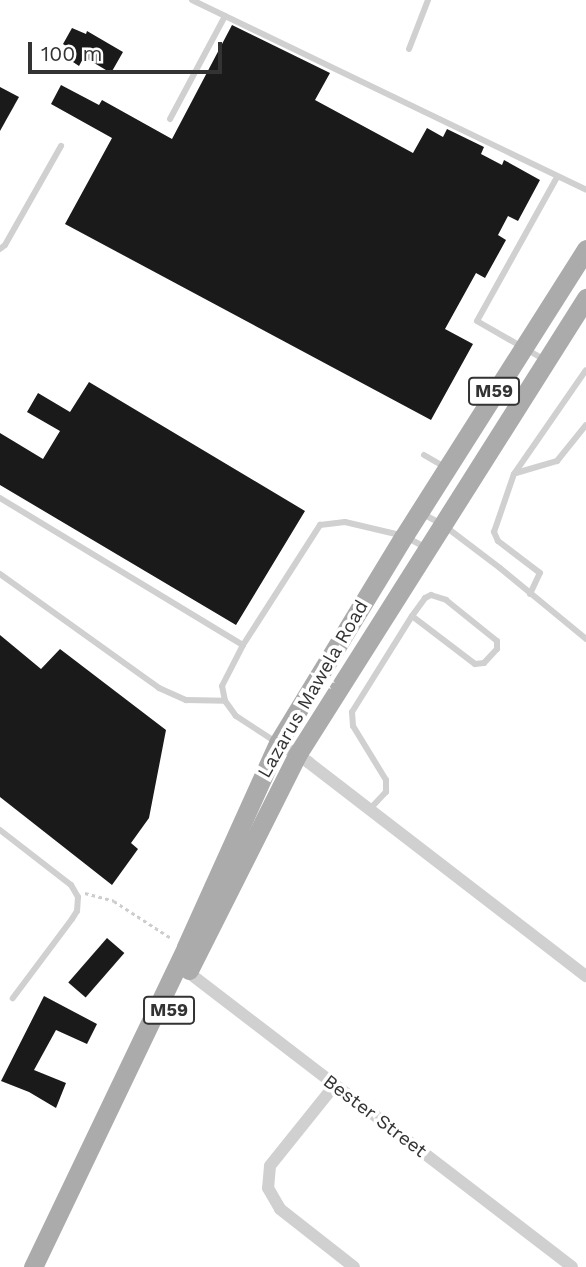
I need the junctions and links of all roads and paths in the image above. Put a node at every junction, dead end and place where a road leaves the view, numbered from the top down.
1 (192, 0) edge
2 (428, 0) edge
3 (225, 16) junction
4 (409, 49) dead end
5 (170, 119) dead end
6 (61, 146) dead end
7 (557, 177) junction
8 (586, 190) edge
9 (0, 249) edge
10 (586, 249) edge
11 (586, 298) edge
12 (524, 346) junction
13 (547, 361) junction
14 (586, 370) edge
15 (586, 425) edge
16 (424, 455) dead end
17 (447, 468) junction
18 (514, 474) junction
19 (0, 498) edge
20 (419, 512) junction
21 (442, 524) junction
22 (404, 536) junction
23 (427, 548) junction
24 (0, 575) edge
25 (530, 594) junction
26 (412, 616) junction
27 (586, 639) edge
28 (243, 645) junction
29 (225, 701) junction
30 (278, 743) junction
31 (297, 755) junction
32 (369, 810) junction
33 (0, 830) edge
34 (76, 890) junction
35 (186, 947) junction
36 (183, 968) junction
37 (586, 976) edge
38 (13, 998) dead end
39 (334, 1086) junction
40 (33, 1267) edge
41 (45, 1267) edge
42 (354, 1267) edge
43 (572, 1267) edge

1 - 3 lane
2 - 4 lane
3 - 5 lane
3 - 7 lane
6 - 9 lane
7 - 8 lane
7 - 12 lane
10 - 12 main road, Lazarus Mawela Road / M59
11 - 13 main road, Lazarus Mawela Road / M59
12 - 13 lane
12 - 17 main road, Lazarus Mawela Road / M59
13 - 21 main road, Lazarus Mawela Road / M59
14 - 18 lane
15 - 18 lane
16 - 17 lane
17 - 20 main road, Lazarus Mawela Road / M59
18 - 25 lane
19 - 28 lane
20 - 21 lane
20 - 22 main road, Lazarus Mawela Road / M59
21 - 23 main road, Lazarus Mawela Road / M59
21 - 25 lane
22 - 23 lane
22 - 28 lane
22 - 30 main road, Lazarus Mawela Road / M59
23 - 31 main road, Lazarus Mawela Road / M59
24 - 29 lane
25 - 27 lane
26 - 26 lane
26 - 32 lane
28 - 29 lane
29 - 30 lane
30 - 31 street
30 - 35 main road, Lazarus Mawela Road / M59
31 - 32 street
31 - 36 main road, Lazarus Mawela Road / M59
32 - 37 street
33 - 34 lane
34 - 35 path
34 - 38 lane
35 - 36 main road, Lazarus Mawela Road / M59
36 - 39 street, Bester Street
36 - 40 main road, Lazarus Mawela Road / M59
36 - 41 main road, Lazarus Mawela Road / M59
39 - 42 street
39 - 43 street, Bester Street

